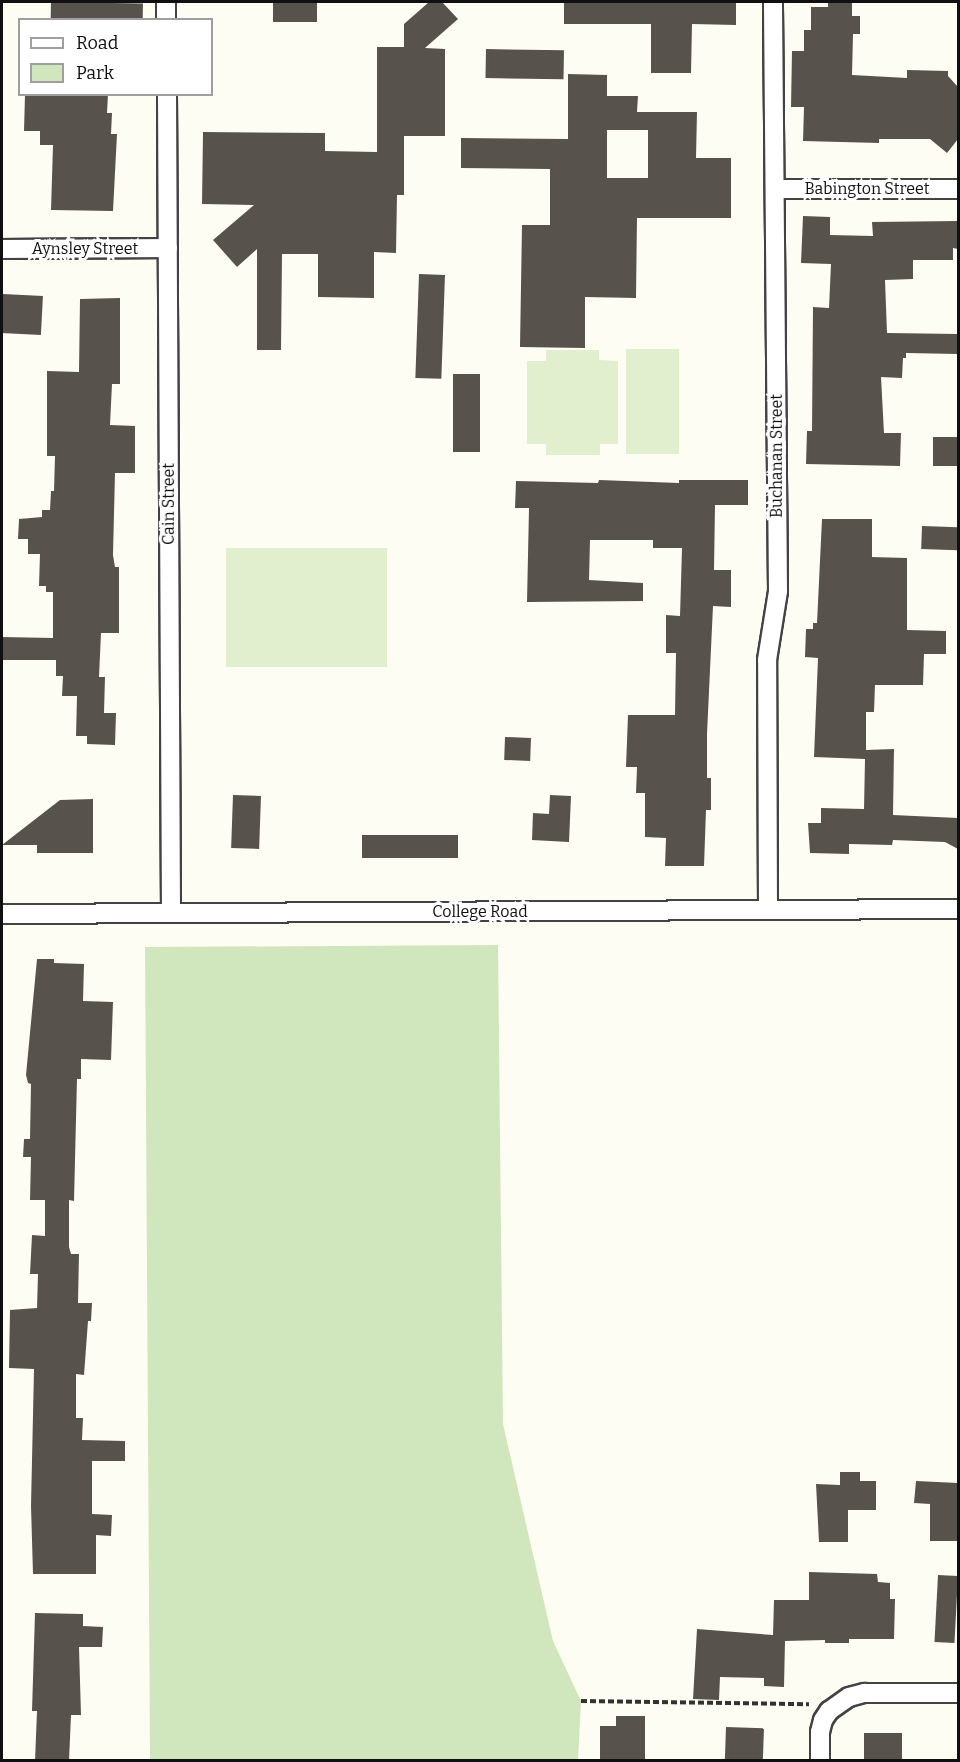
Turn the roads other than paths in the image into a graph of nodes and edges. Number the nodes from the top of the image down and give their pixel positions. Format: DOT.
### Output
graph roads {
  1 [pos="166,2"];
  2 [pos="773,2"];
  3 [pos="166,18"];
  4 [pos="167,96"];
  5 [pos="775,189"];
  6 [pos="958,189"];
  7 [pos="168,248"];
  8 [pos="2,249"];
  9 [pos="958,909"];
  10 [pos="768,910"];
  11 [pos="2,914"];
  12 [pos="171,914"];
  13 [pos="958,1693"];
  14 [pos="820,1761"];
  1 -- 3 [label="street"];
  2 -- 5 [label="street, Buchanan Street"];
  4 -- 7 [label="street, Cain Street"];
  5 -- 6 [label="street, Babington Street"];
  5 -- 10 [label="street, Buchanan Street"];
  7 -- 8 [label="street, Aynsley Street"];
  7 -- 12 [label="street, Cain Street"];
  9 -- 10 [label="street, College Road"];
  10 -- 12 [label="street, College Road"];
  11 -- 12 [label="street, College Road"];
  13 -- 14 [label="street"];
}
